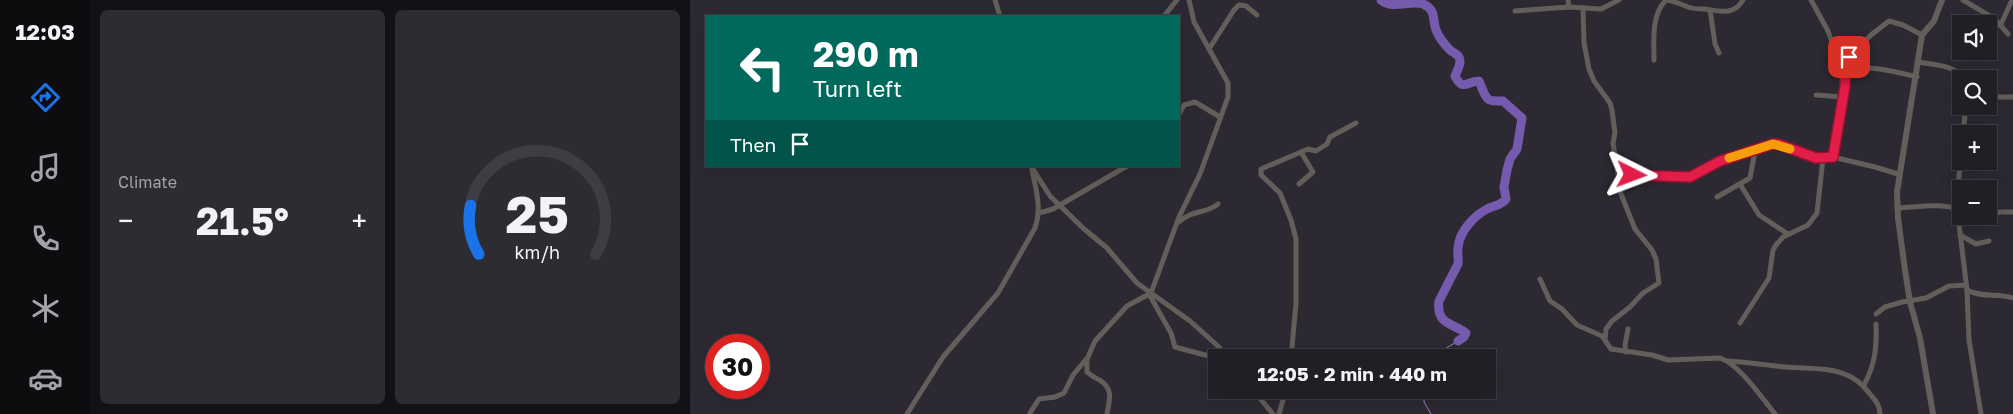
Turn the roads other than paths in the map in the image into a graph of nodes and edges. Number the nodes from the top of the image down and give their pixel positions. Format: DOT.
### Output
graph roads {
  1 [pos="995,0"];
  2 [pos="1177,0"];
  3 [pos="1188,0"];
  4 [pos="1568,0"];
  5 [pos="1619,0"];
  6 [pos="1666,0"];
  7 [pos="1743,0"];
  8 [pos="1811,0"];
  9 [pos="1942,0"];
  10 [pos="1963,0"];
  11 [pos="2012,0"];
  12 [pos="1682,2"];
  13 [pos="1569,7"];
  14 [pos="1584,8"];
  15 [pos="1710,10"];
  16 [pos="1515,11"];
  17 [pos="1000,15"];
  18 [pos="1165,15"];
  19 [pos="1257,15"];
  20 [pos="2001,24"];
  21 [pos="2008,34"];
  22 [pos="1922,35"];
  23 [pos="1209,49"];
  24 [pos="1719,53"];
  25 [pos="1654,60"];
  26 [pos="1918,62"];
  27 [pos="1841,65"];
  28 [pos="1953,70"];
  29 [pos="1844,73"];
  30 [pos="1917,77"];
  31 [pos="1816,95"];
  32 [pos="1843,97"];
  33 [pos="1997,97"];
  34 [pos="2013,97"];
  35 [pos="1180,112"];
  36 [pos="1220,117"];
  37 [pos="1356,123"];
  38 [pos="1755,151"];
  39 [pos="1301,152"];
  40 [pos="1833,157"];
  41 [pos="1823,158"];
  42 [pos="1125,167"];
  43 [pos="1032,168"];
  44 [pos="1898,174"];
  45 [pos="1632,175"];
  46 [pos="1299,184"];
  47 [pos="1740,184"];
  48 [pos="1717,196"];
  49 [pos="1218,204"];
  50 [pos="1059,205"];
  51 [pos="1952,207"];
  52 [pos="1897,208"];
  53 [pos="2013,212"];
  54 [pos="1039,213"];
  55 [pos="1997,213"];
  56 [pos="1177,224"];
  57 [pos="1960,225"];
  58 [pos="1788,234"];
  59 [pos="1960,235"];
  60 [pos="1989,241"];
  61 [pos="1540,279"];
  62 [pos="1967,288"];
  63 [pos="1150,294"];
  64 [pos="2013,298"];
  65 [pos="1910,302"];
  66 [pos="1876,314"];
  67 [pos="1740,324"];
  68 [pos="1876,324"];
  69 [pos="1628,329"];
  70 [pos="1605,339"];
  71 [pos="1220,349"];
  72 [pos="1292,349"];
  73 [pos="1626,352"];
  74 [pos="1208,355"];
  75 [pos="1088,357"];
  76 [pos="1727,361"];
  77 [pos="1864,385"];
  78 [pos="1260,399"];
  79 [pos="1284,399"];
  80 [pos="1030,413"];
  81 [pos="907,414"];
  82 [pos="1107,414"];
  83 [pos="1273,414"];
  84 [pos="1279,414"];
  85 [pos="1775,414"];
  86 [pos="1880,414"];
  87 [pos="1933,414"];
  88 [pos="1981,414"];
  1 -- 17 [label="street"];
  2 -- 18 [label="street"];
  3 -- 23 [label="street"];
  4 -- 13 [label="street"];
  5 -- 14 [label="street"];
  6 -- 12 [label="street"];
  6 -- 25 [label="street"];
  7 -- 15 [label="street"];
  8 -- 27 [label="street"];
  9 -- 22 [label="street"];
  10 -- 20 [label="street"];
  11 -- 20 [label="street"];
  12 -- 15 [label="street"];
  13 -- 14 [label="street"];
  13 -- 16 [label="street"];
  14 -- 70 [label="street"];
  15 -- 24 [label="street"];
  19 -- 23 [label="street"];
  20 -- 21 [label="street"];
  22 -- 26 [label="street"];
  22 -- 27 [label="street"];
  23 -- 36 [label="street"];
  26 -- 28 [label="street"];
  26 -- 30 [label="street"];
  27 -- 29 [label="street"];
  29 -- 30 [label="street"];
  29 -- 32 [label="street"];
  30 -- 44 [label="street"];
  31 -- 32 [label="street"];
  32 -- 40 [label="street"];
  33 -- 34 [label="street"];
  35 -- 36 [label="street"];
  36 -- 56 [label="street"];
  37 -- 39 [label="street"];
  38 -- 41 [label="street"];
  38 -- 45 [label="street"];
  38 -- 47 [label="street"];
  39 -- 46 [label="street"];
  39 -- 72 [label="street"];
  40 -- 41 [label="street"];
  40 -- 44 [label="street"];
  41 -- 58 [label="street"];
  42 -- 50 [label="street"];
  43 -- 50 [label="street"];
  43 -- 54 [label="street"];
  44 -- 52 [label="street"];
  47 -- 48 [label="street"];
  47 -- 58 [label="street"];
  49 -- 56 [label="street"];
  50 -- 54 [label="street"];
  50 -- 63 [label="street"];
  51 -- 52 [label="street"];
  52 -- 65 [label="street"];
  53 -- 55 [label="street"];
  54 -- 81 [label="street"];
  56 -- 63 [label="street"];
  57 -- 59 [label="street"];
  58 -- 67 [label="street"];
  59 -- 60 [label="street"];
  59 -- 62 [label="street"];
  61 -- 70 [label="street"];
  62 -- 64 [label="street"];
  62 -- 65 [label="street"];
  62 -- 88 [label="street"];
  63 -- 71 [label="street"];
  63 -- 74 [label="street"];
  63 -- 75 [label="street"];
  65 -- 66 [label="street"];
  65 -- 87 [label="street"];
  68 -- 77 [label="street"];
  69 -- 73 [label="street"];
  70 -- 73 [label="street"];
  73 -- 76 [label="street"];
  75 -- 80 [label="street"];
  75 -- 82 [label="street"];
  76 -- 77 [label="street"];
  76 -- 85 [label="street"];
  77 -- 86 [label="street"];
  78 -- 83 [label="street"];
  79 -- 84 [label="street"];
}
